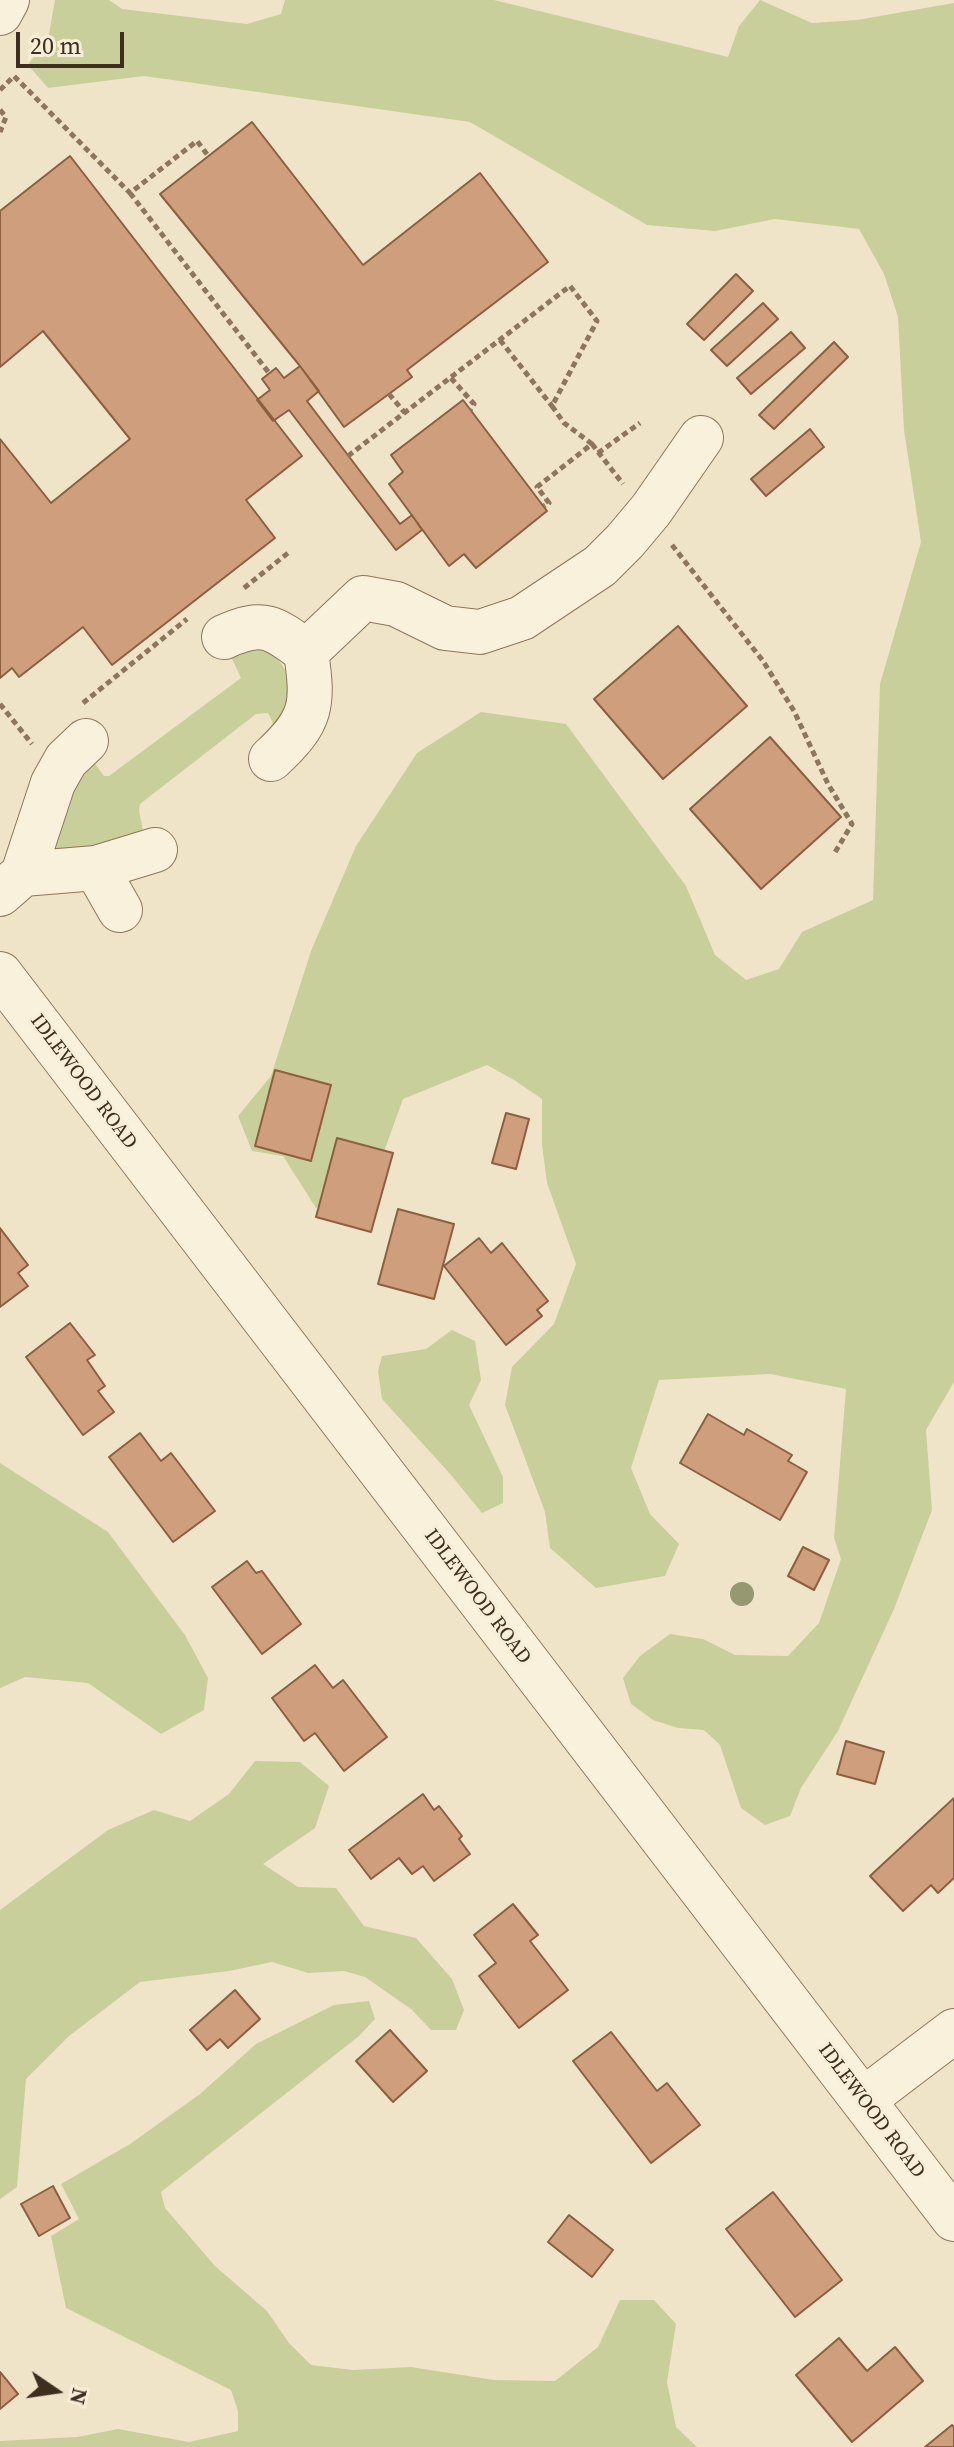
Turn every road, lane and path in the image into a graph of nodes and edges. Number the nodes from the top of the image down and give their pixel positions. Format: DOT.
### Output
graph roads {
  1 [pos="7,0"];
  2 [pos="0,13"];
  3 [pos="0,90"];
  4 [pos="0,110"];
  5 [pos="0,132"];
  6 [pos="209,157"];
  7 [pos="130,193"];
  8 [pos="500,340"];
  9 [pos="269,373"];
  10 [pos="451,378"];
  11 [pos="389,394"];
  12 [pos="552,406"];
  13 [pos="470,410"];
  14 [pos="405,413"];
  15 [pos="640,423"];
  16 [pos="701,438"];
  17 [pos="592,444"];
  18 [pos="598,453"];
  19 [pos="348,456"];
  20 [pos="544,506"];
  21 [pos="648,514"];
  22 [pos="288,553"];
  23 [pos="228,617"];
  24 [pos="150,648"];
  25 [pos="306,652"];
  26 [pos="0,704"];
  27 [pos="83,723"];
  28 [pos="38,750"];
  29 [pos="271,759"];
  30 [pos="155,850"];
  31 [pos="834,854"];
  32 [pos="96,868"];
  33 [pos="11,884"];
  34 [pos="120,910"];
  35 [pos="0,974"];
  36 [pos="954,2031"];
  37 [pos="863,2100"];
  38 [pos="954,2219"];
  1 -- 2 [label="street"];
  3 -- 7 [label="path"];
  4 -- 5 [label="path"];
  6 -- 7 [label="path"];
  7 -- 9 [label="path"];
  8 -- 10 [label="path"];
  8 -- 12 [label="path"];
  8 -- 12 [label="path"];
  10 -- 13 [label="path"];
  10 -- 14 [label="path"];
  11 -- 14 [label="path"];
  12 -- 17 [label="path"];
  14 -- 19 [label="path"];
  15 -- 18 [label="path"];
  16 -- 21 [label="street"];
  17 -- 18 [label="path"];
  17 -- 20 [label="path"];
  18 -- 21 [label="path"];
  21 -- 25 [label="street"];
  21 -- 31 [label="path"];
  22 -- 23 [label="path"];
  23 -- 25 [label="street"];
  24 -- 27 [label="path"];
  25 -- 29 [label="street"];
  26 -- 28 [label="path"];
  27 -- 33 [label="street"];
  30 -- 32 [label="street"];
  32 -- 33 [label="street"];
  32 -- 34 [label="street"];
  35 -- 37 [label="street, IDLEWOOD ROAD"];
  36 -- 37 [label="street"];
  37 -- 38 [label="street, IDLEWOOD ROAD"];
}
